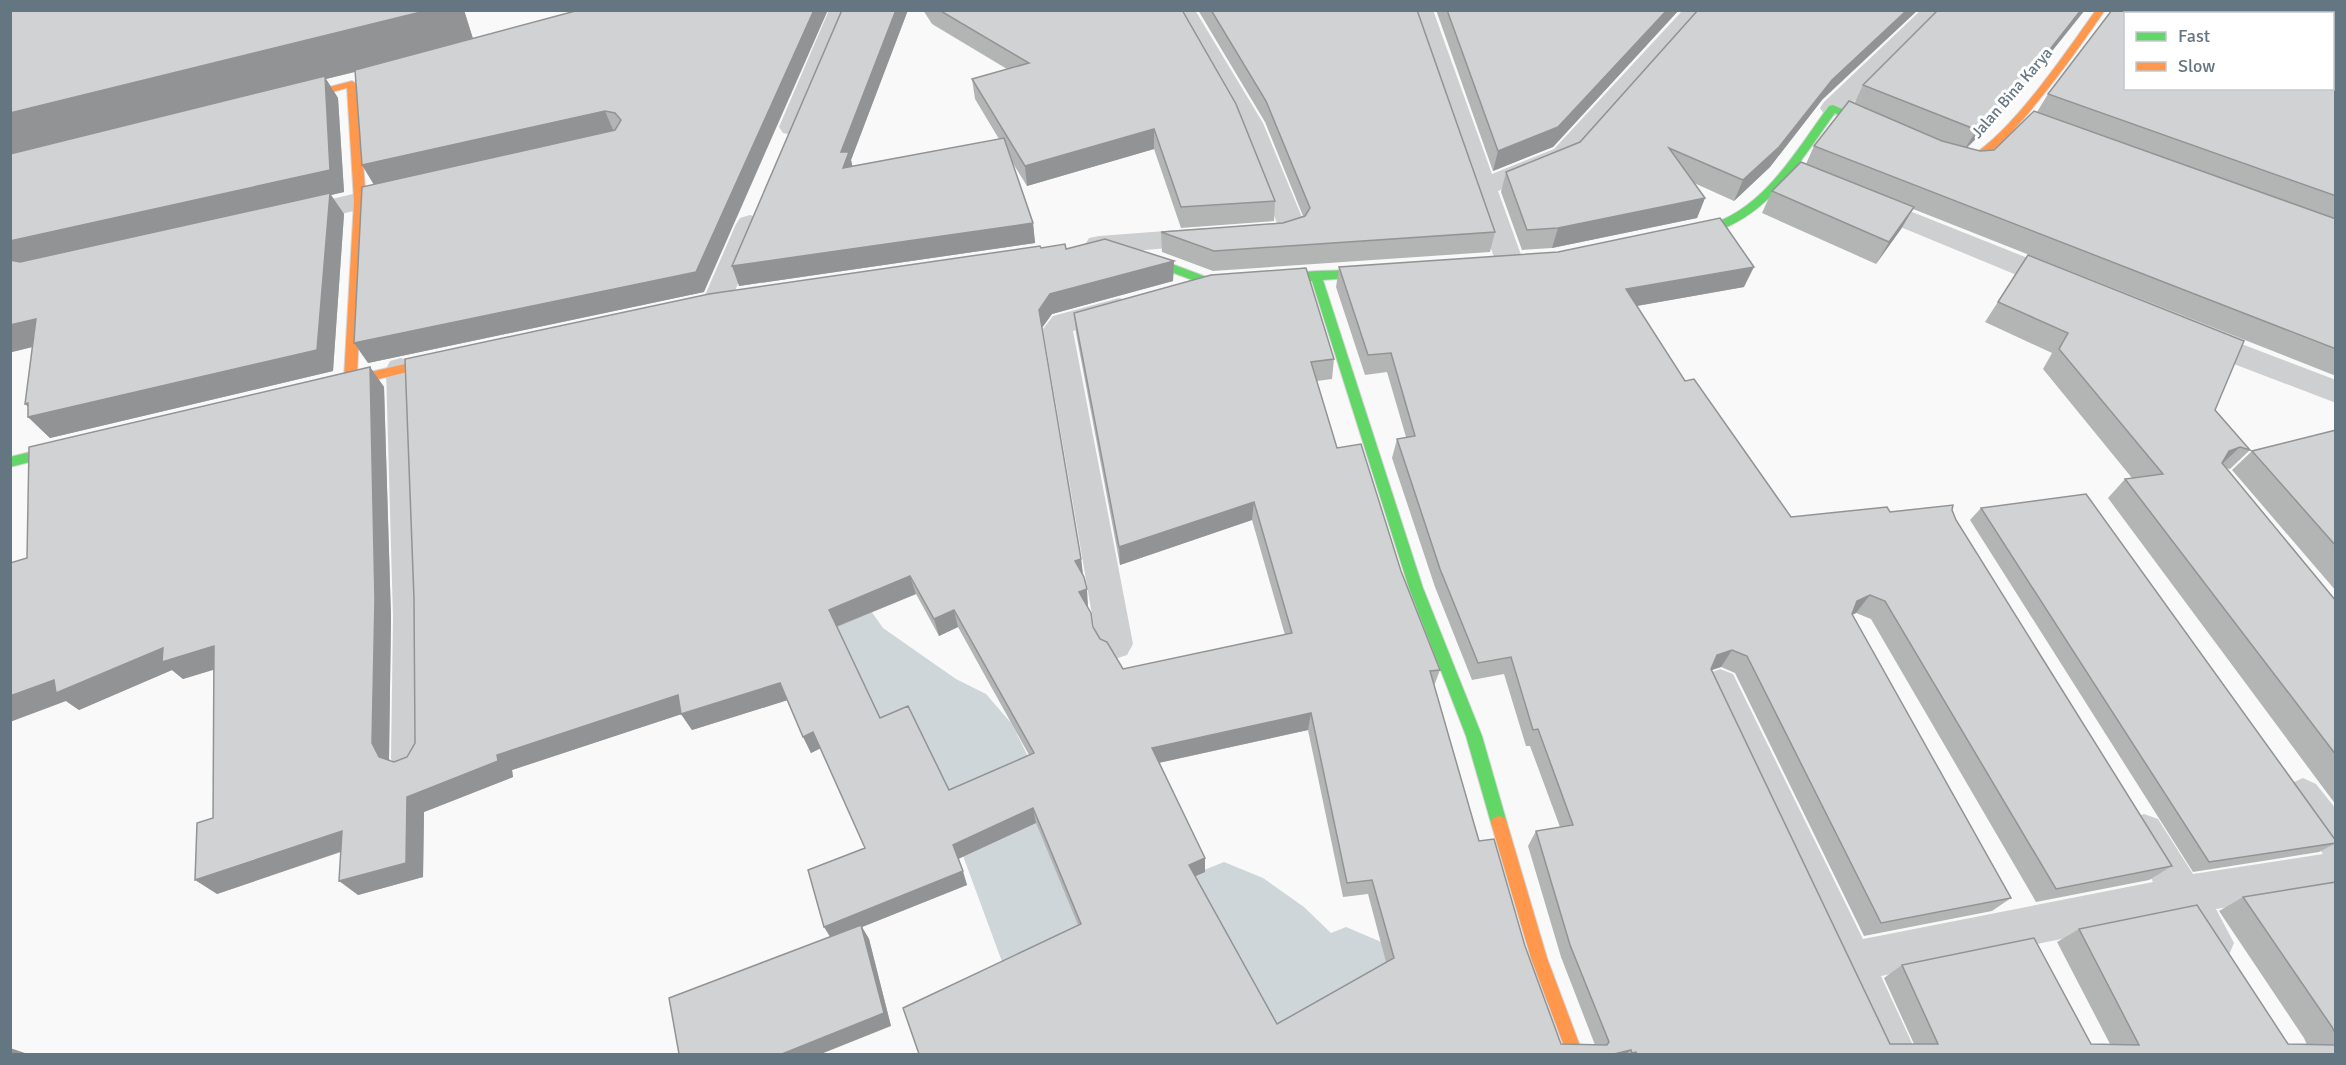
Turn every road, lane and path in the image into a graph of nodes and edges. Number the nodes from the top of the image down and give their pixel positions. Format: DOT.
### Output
graph roads {
  1 [pos="841,10"];
  2 [pos="1183,10"];
  3 [pos="1421,10"];
  4 [pos="1696,10"];
  5 [pos="1935,10"];
  6 [pos="2102,10"];
  7 [pos="272,104"];
  8 [pos="1833,108"];
  9 [pos="1896,134"];
  10 [pos="784,145"];
  11 [pos="1928,147"];
  12 [pos="417,188"];
  13 [pos="1482,188"];
  14 [pos="1840,192"];
  15 [pos="762,198"];
  16 [pos="360,201"];
  17 [pos="268,221"];
  18 [pos="1666,238"];
  19 [pos="1094,246"];
  20 [pos="1509,263"];
  21 [pos="1397,271"];
  22 [pos="1316,275"];
  23 [pos="1211,283"];
  24 [pos="2082,291"];
  25 [pos="716,303"];
  26 [pos="2171,327"];
  27 [pos="468,354"];
  28 [pos="401,369"];
  29 [pos="350,382"];
  30 [pos="317,389"];
  31 [pos="2336,392"];
  32 [pos="83,444"];
  33 [pos="10,462"];
  34 [pos="1115,644"];
  35 [pos="1720,686"];
  36 [pos="410,759"];
  37 [pos="2287,774"];
  38 [pos="2126,803"];
  39 [pos="2336,841"];
  40 [pos="2336,871"];
  41 [pos="2183,895"];
  42 [pos="1853,961"];
  43 [pos="2235,975"];
  44 [pos="1575,1054"];
  45 [pos="1896,1054"];
  1 -- 10 [label="street"];
  2 -- 19 [label="street"];
  3 -- 13 [label="street"];
  4 -- 13 [label="street"];
  5 -- 8 [label="street"];
  6 -- 11 [label="street, Jalan Bina Karya"];
  7 -- 16 [label="street"];
  8 -- 9 [label="street"];
  8 -- 18 [label="street"];
  12 -- 16 [label="street"];
  13 -- 20 [label="street"];
  14 -- 24 [label="street"];
  15 -- 25 [label="street"];
  16 -- 17 [label="street"];
  16 -- 29 [label="street"];
  19 -- 23 [label="street"];
  21 -- 22 [label="street"];
  22 -- 23 [label="street"];
  22 -- 44 [label="street"];
  23 -- 34 [label="street"];
  26 -- 31 [label="street"];
  27 -- 28 [label="street"];
  28 -- 29 [label="street"];
  28 -- 36 [label="street"];
  29 -- 30 [label="street"];
  32 -- 33 [label="street"];
  35 -- 42 [label="street"];
  37 -- 39 [label="street"];
  38 -- 41 [label="street"];
  40 -- 41 [label="street"];
  41 -- 42 [label="street"];
  41 -- 43 [label="street"];
  42 -- 45 [label="street"];
}
